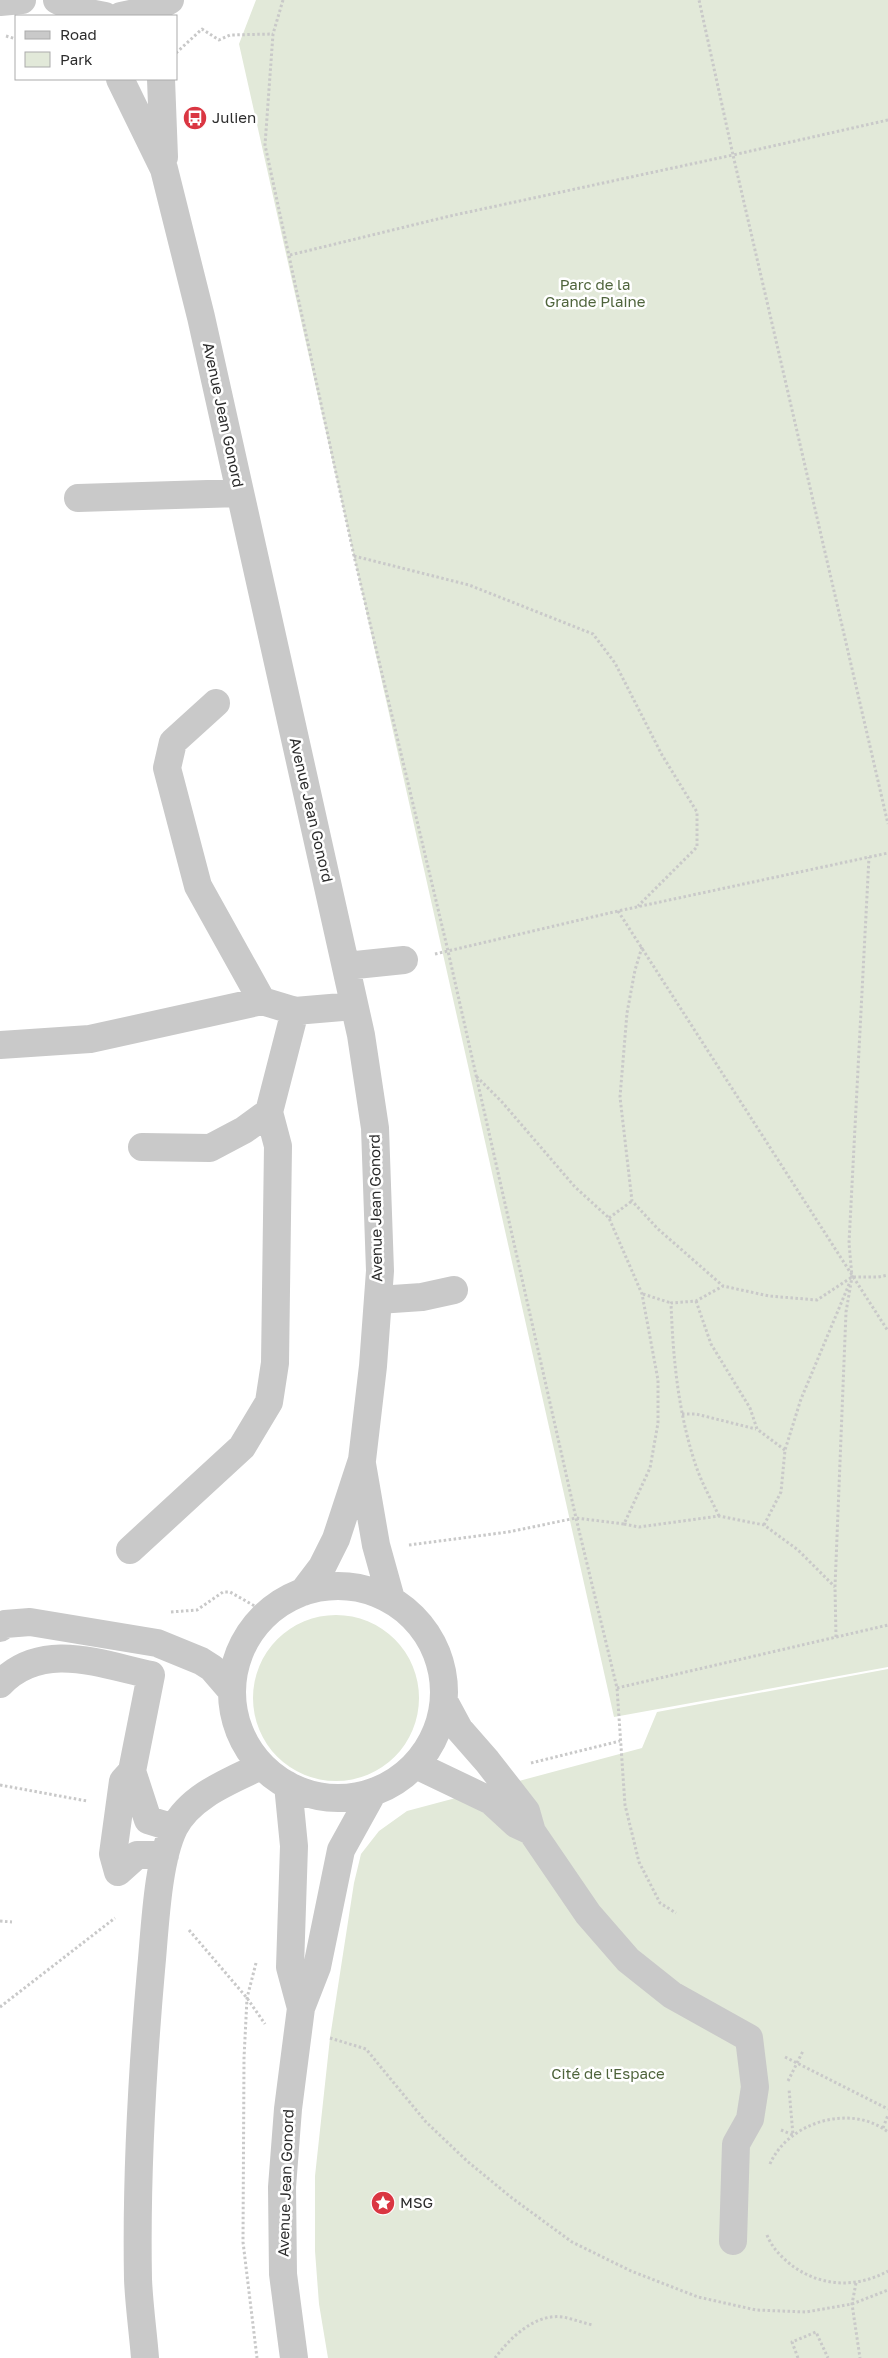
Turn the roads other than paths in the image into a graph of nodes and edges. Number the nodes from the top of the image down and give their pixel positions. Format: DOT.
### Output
graph roads {
  1 [pos="22,0"];
  2 [pos="170,0"];
  3 [pos="0,2"];
  4 [pos="72,9"];
  5 [pos="100,15"];
  6 [pos="126,15"];
  7 [pos="168,15"];
  8 [pos="120,80"];
  9 [pos="161,80"];
  10 [pos="164,169"];
  11 [pos="240,493"];
  12 [pos="78,498"];
  13 [pos="216,703"];
  14 [pos="404,960"];
  15 [pos="346,966"];
  16 [pos="262,1001"];
  17 [pos="354,1006"];
  18 [pos="295,1011"];
  19 [pos="0,1044"];
  20 [pos="269,1112"];
  21 [pos="142,1147"];
  22 [pos="454,1290"];
  23 [pos="378,1300"];
  24 [pos="362,1460"];
  25 [pos="130,1550"];
  26 [pos="303,1592"];
  27 [pos="391,1599"];
  28 [pos="2,1625"];
  29 [pos="0,1684"];
  30 [pos="232,1690"];
  31 [pos="444,1703"];
  32 [pos="416,1765"];
  33 [pos="261,1766"];
  34 [pos="132,1771"];
  35 [pos="288,1785"];
  36 [pos="372,1794"];
  37 [pos="174,1828"];
  38 [pos="532,1832"];
  39 [pos="166,1855"];
  40 [pos="301,2008"];
  41 [pos="734,2241"];
  42 [pos="145,2358"];
  43 [pos="294,2358"];
  1 -- 3 [label="street"];
  2 -- 6 [label="street"];
  2 -- 7 [label="street"];
  4 -- 5 [label="street"];
  8 -- 10 [label="street, Avenue Jean Gonord"];
  9 -- 10 [label="street, Avenue Jean Gonord"];
  10 -- 11 [label="street, Avenue Jean Gonord"];
  11 -- 12 [label="street"];
  11 -- 15 [label="street, Avenue Jean Gonord"];
  13 -- 16 [label="street"];
  14 -- 15 [label="street"];
  15 -- 17 [label="street, Avenue Jean Gonord"];
  16 -- 18 [label="street"];
  16 -- 19 [label="street"];
  17 -- 18 [label="street"];
  17 -- 23 [label="street, Avenue Jean Gonord"];
  18 -- 20 [label="street"];
  20 -- 21 [label="street"];
  20 -- 25 [label="street"];
  22 -- 23 [label="street"];
  23 -- 24 [label="street, Avenue Jean Gonord"];
  24 -- 26 [label="street, Avenue Jean Gonord"];
  24 -- 27 [label="street, Avenue Jean Gonord"];
  26 -- 27 [label="street"];
  26 -- 30 [label="street"];
  27 -- 31 [label="street"];
  28 -- 30 [label="street"];
  29 -- 34 [label="street"];
  30 -- 33 [label="street"];
  31 -- 32 [label="street"];
  31 -- 38 [label="street"];
  32 -- 36 [label="street"];
  32 -- 38 [label="street"];
  33 -- 35 [label="street"];
  33 -- 37 [label="street"];
  34 -- 37 [label="street"];
  34 -- 39 [label="street"];
  35 -- 36 [label="street"];
  35 -- 40 [label="street, Avenue Jean Gonord"];
  36 -- 40 [label="street, Avenue Jean Gonord"];
  37 -- 39 [label="street"];
  38 -- 41 [label="street"];
  39 -- 42 [label="street"];
  40 -- 43 [label="street, Avenue Jean Gonord"];
}
